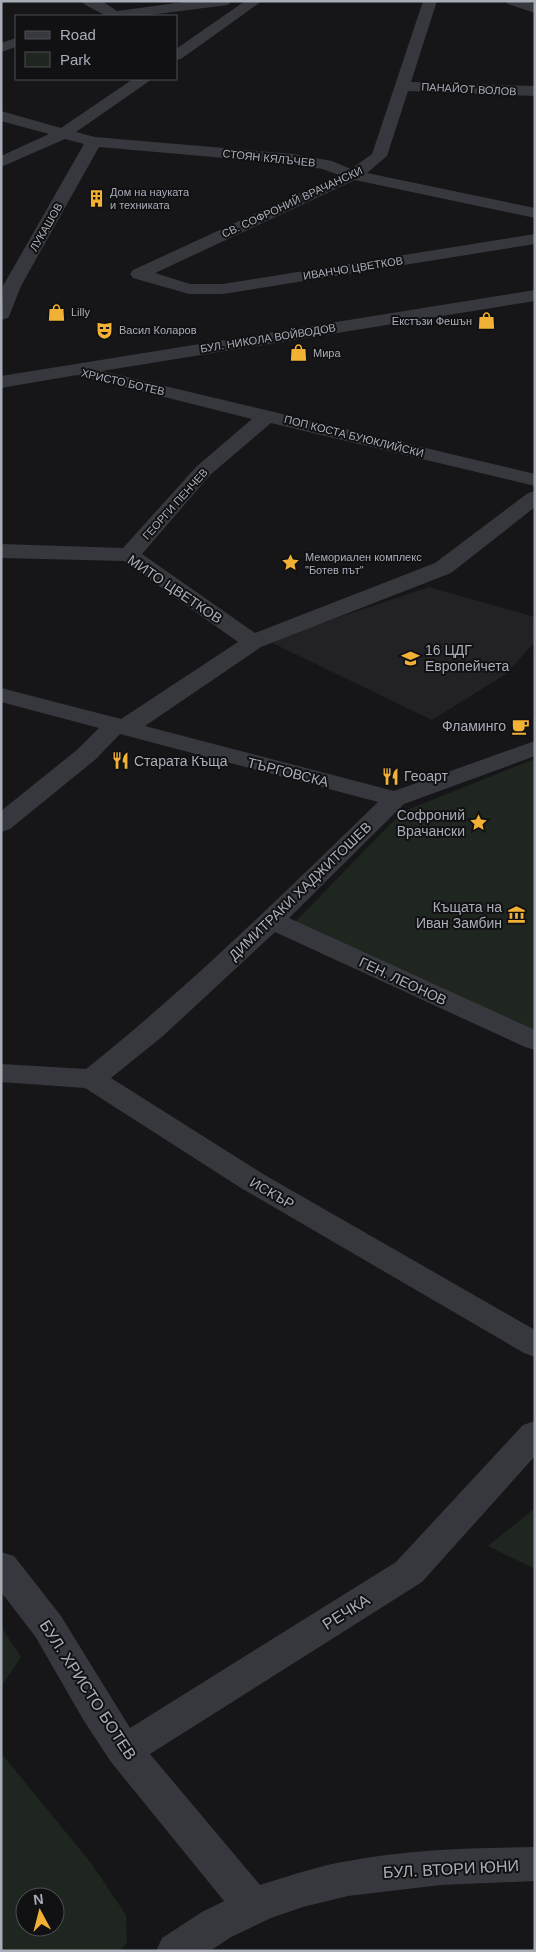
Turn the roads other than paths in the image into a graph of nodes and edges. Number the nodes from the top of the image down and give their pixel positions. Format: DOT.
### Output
graph roads {
  1 [pos="88,1"];
  2 [pos="227,1"];
  3 [pos="255,1"];
  4 [pos="430,1"];
  5 [pos="513,1"];
  6 [pos="535,9"];
  7 [pos="112,15"];
  8 [pos="121,15"];
  9 [pos="15,42"];
  10 [pos="1,48"];
  11 [pos="178,55"];
  12 [pos="142,80"];
  13 [pos="404,86"];
  14 [pos="535,92"];
  15 [pos="1,116"];
  16 [pos="63,134"];
  17 [pos="94,142"];
  18 [pos="1,162"];
  19 [pos="353,175"];
  20 [pos="535,212"];
  21 [pos="535,239"];
  22 [pos="171,284"];
  23 [pos="535,295"];
  24 [pos="1,314"];
  25 [pos="74,370"];
  26 [pos="1,382"];
  27 [pos="172,393"];
  28 [pos="268,415"];
  29 [pos="535,480"];
  30 [pos="535,498"];
  31 [pos="1,551"];
  32 [pos="129,555"];
  33 [pos="253,642"];
  34 [pos="1,695"];
  35 [pos="120,727"];
  36 [pos="535,748"];
  37 [pos="395,799"];
  38 [pos="1,824"];
  39 [pos="272,920"];
  40 [pos="535,1041"];
  41 [pos="1,1073"];
  42 [pos="92,1079"];
  43 [pos="535,1345"];
  44 [pos="535,1434"];
  45 [pos="1,1566"];
  46 [pos="124,1751"];
  47 [pos="535,1864"];
  48 [pos="252,1906"];
  49 [pos="176,1951"];
  1 -- 7 [label="street"];
  2 -- 8 [label="street"];
  3 -- 11 [label="street"];
  4 -- 13 [label="street, СВ. СОФРОНИЙ ВРАЧАНСКИ"];
  5 -- 6 [label="street"];
  9 -- 10 [label="street"];
  12 -- 16 [label="street"];
  13 -- 14 [label="street, ПАНАЙОТ ВОЛОВ"];
  13 -- 19 [label="street, СВ. СОФРОНИЙ ВРАЧАНСКИ"];
  15 -- 16 [label="street, СТОЯН КЯЛЪЧЕВ"];
  16 -- 17 [label="street, СТОЯН КЯЛЪЧЕВ"];
  16 -- 18 [label="street"];
  17 -- 19 [label="street, СТОЯН КЯЛЪЧЕВ"];
  17 -- 24 [label="street, ЛУКАШОВ"];
  19 -- 20 [label="street, СТОЯН КЯЛЪЧЕВ"];
  19 -- 22 [label="street, СВ. СОФРОНИЙ ВРАЧАНСКИ"];
  21 -- 22 [label="street, ИВАНЧО ЦВЕТКОВ"];
  23 -- 25 [label="street, БУЛ. НИКОЛА ВОЙВОДОВ"];
  25 -- 26 [label="street, БУЛ. НИКОЛА ВОЙВОДОВ"];
  25 -- 27 [label="street, ХРИСТО БОТЕВ"];
  27 -- 28 [label="street, ПОП КОСТА БУЮКЛИЙСКИ"];
  28 -- 29 [label="street, ПОП КОСТА БУЮКЛИЙСКИ"];
  28 -- 32 [label="street, ГЕОРГИ ПЕНЧЕВ"];
  30 -- 33 [label="street"];
  31 -- 32 [label="street, МИТО ЦВЕТКОВ"];
  32 -- 33 [label="street, МИТО ЦВЕТКОВ"];
  33 -- 35 [label="street"];
  34 -- 35 [label="street, ТЪРГОВСКА"];
  35 -- 37 [label="street, ТЪРГОВСКА"];
  35 -- 38 [label="street"];
  36 -- 37 [label="street, ДИМИТРАКИ ХАДЖИТОШЕВ"];
  37 -- 39 [label="street, ДИМИТРАКИ ХАДЖИТОШЕВ"];
  39 -- 40 [label="street, ГЕН. ЛЕОНОВ"];
  39 -- 42 [label="street, ДИМИТРАКИ ХАДЖИТОШЕВ"];
  41 -- 42 [label="street, ИСКЪР"];
  42 -- 43 [label="street, ИСКЪР"];
  44 -- 46 [label="street, РЕЧКА"];
  45 -- 46 [label="street, БУЛ. ХРИСТО БОТЕВ"];
  46 -- 48 [label="street, БУЛ. ХРИСТО БОТЕВ"];
  47 -- 48 [label="street, БУЛ. ВТОРИ ЮНИ"];
  48 -- 49 [label="street, БУЛ. ВТОРИ ЮНИ"];
}
